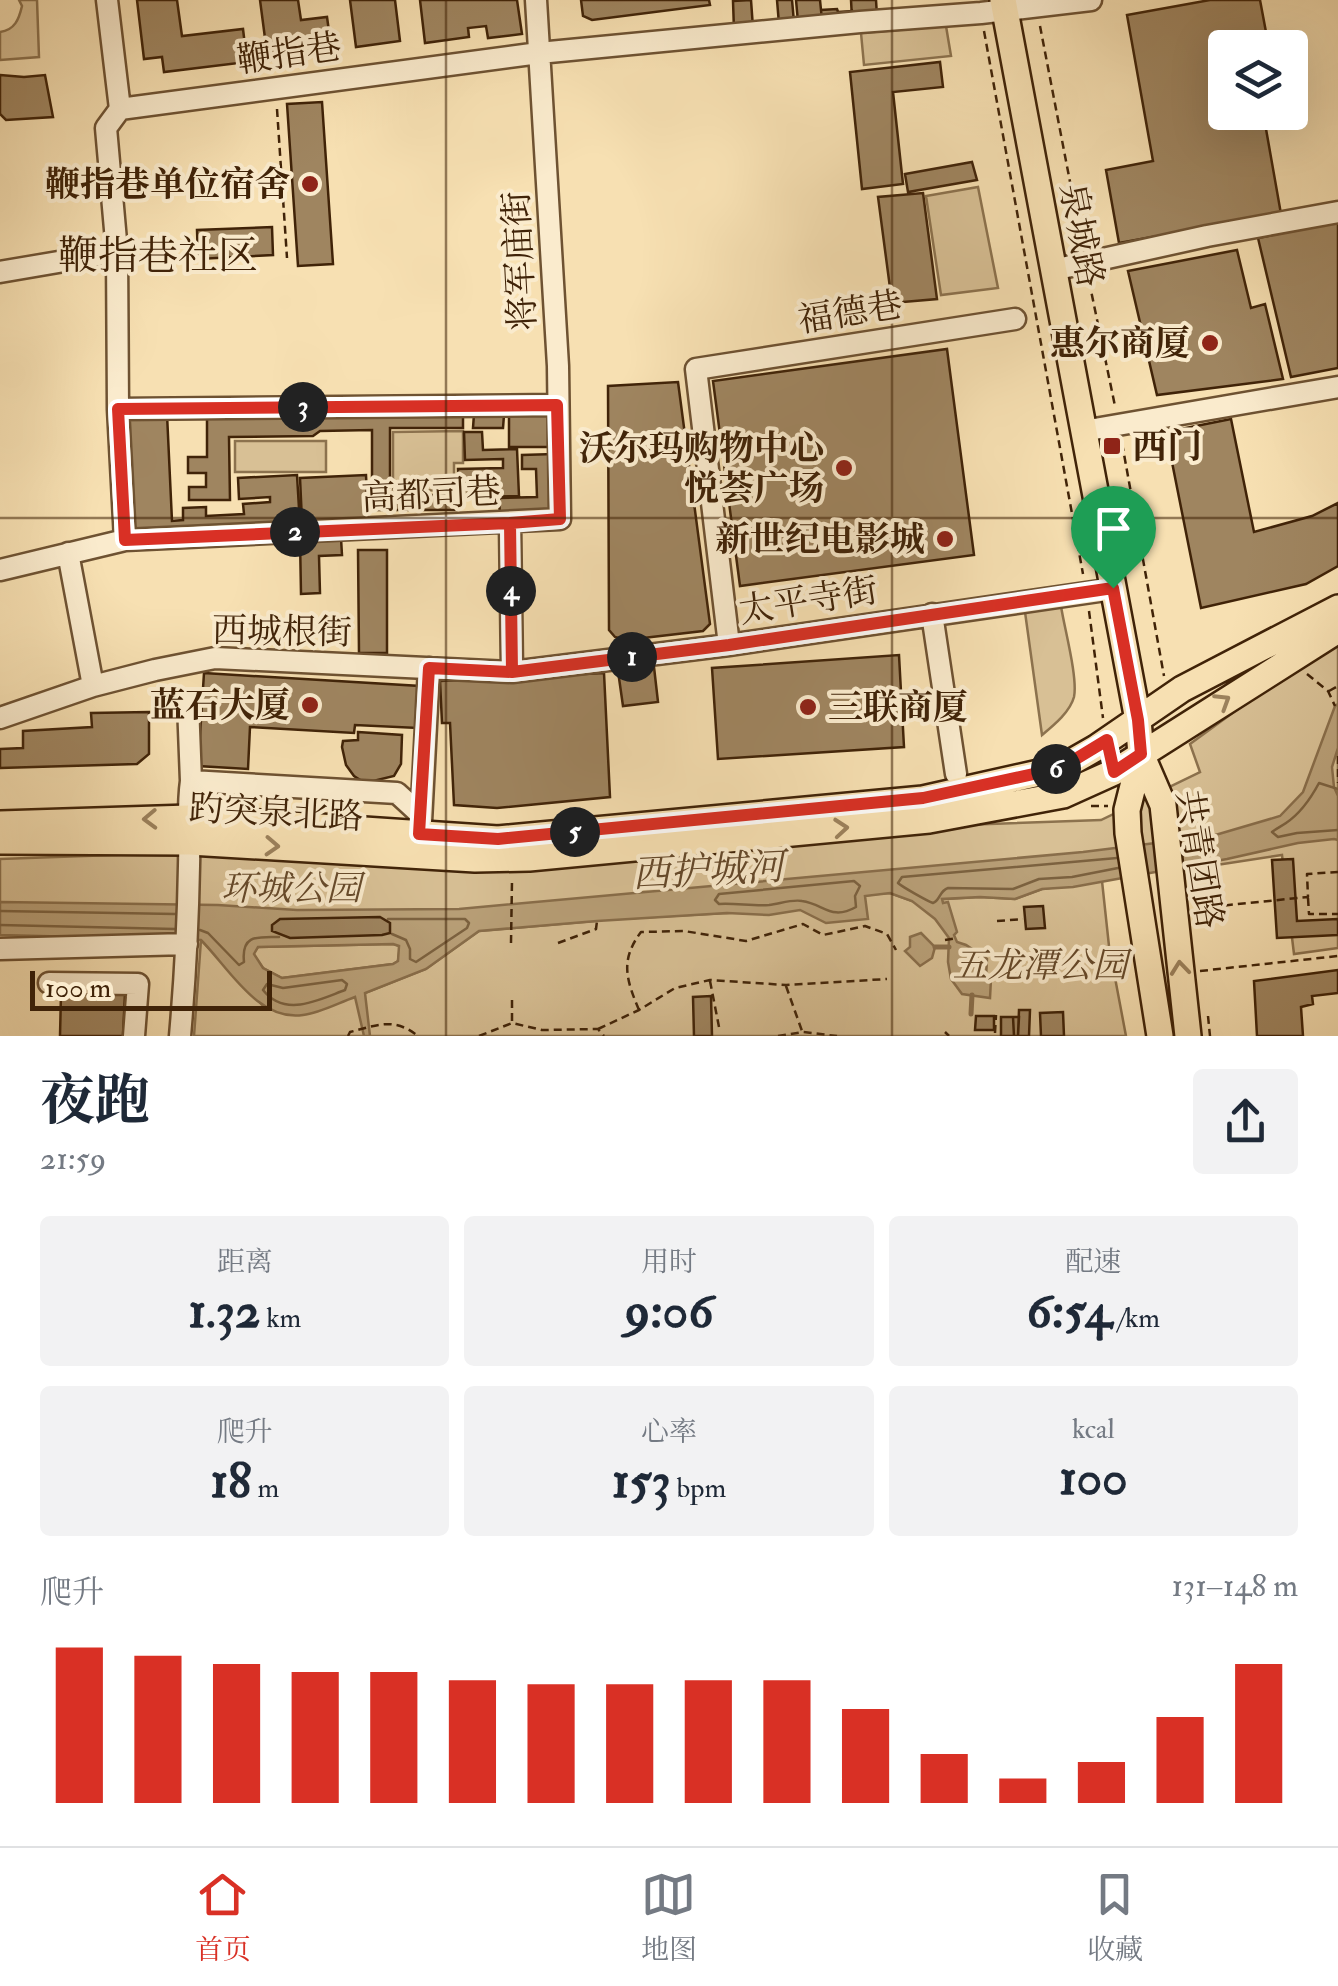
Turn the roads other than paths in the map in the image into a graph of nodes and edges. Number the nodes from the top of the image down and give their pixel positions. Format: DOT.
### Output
graph roads {
  1 [pos="107,0"];
  2 [pos="536,0"];
  3 [pos="1091,0"];
  4 [pos="996,8"];
  5 [pos="539,54"];
  6 [pos="120,109"];
  7 [pos="1338,212"];
  8 [pos="117,252"];
  9 [pos="1053,270"];
  10 [pos="0,272"];
  11 [pos="1015,319"];
  12 [pos="1338,387"];
  13 [pos="557,405"];
  14 [pos="118,409"];
  15 [pos="1083,431"];
  16 [pos="560,519"];
  17 [pos="510,523"];
  18 [pos="125,540"];
  19 [pos="68,553"];
  20 [pos="0,570"];
  21 [pos="1113,588"];
  22 [pos="1338,608"];
  23 [pos="932,614"];
  24 [pos="1338,630"];
  25 [pos="729,645"];
  26 [pos="429,668"];
  27 [pos="512,672"];
  28 [pos="93,686"];
  29 [pos="188,704"];
  30 [pos="0,718"];
  31 [pos="1138,720"];
  32 [pos="1141,754"];
  33 [pos="956,774"];
  34 [pos="191,780"];
  35 [pos="0,824"];
  36 [pos="420,824"];
  37 [pos="190,838"];
  38 [pos="0,841"];
  39 [pos="187,944"];
  40 [pos="0,949"];
  41 [pos="49,983"];
  42 [pos="134,1036"];
  43 [pos="180,1036"];
  44 [pos="1160,1036"];
  45 [pos="1188,1036"];
  1 -- 6 [label="street"];
  2 -- 5 [label="street, 将军庙街"];
  3 -- 4 [label="street, 鞭指巷"];
  4 -- 5 [label="street, 鞭指巷"];
  4 -- 9 [label="main road, 泉城路"];
  5 -- 6 [label="street, 鞭指巷"];
  5 -- 13 [label="street, 将军庙街"];
  6 -- 8 [label="street"];
  7 -- 9 [label="street"];
  8 -- 10 [label="street"];
  8 -- 14 [label="street"];
  9 -- 15 [label="main road, 泉城路"];
  11 -- 25 [label="street, 福德巷"];
  12 -- 15 [label="street"];
  13 -- 14 [label="street"];
  13 -- 16 [label="street, 将军庙街"];
  14 -- 18 [label="street"];
  15 -- 21 [label="main road, 泉城路"];
  16 -- 17 [label="street, 高都司巷"];
  17 -- 18 [label="street, 高都司巷"];
  17 -- 27 [label="street"];
  18 -- 19 [label="street, 高都司巷"];
  19 -- 20 [label="street, 高都司巷"];
  19 -- 28 [label="street"];
  21 -- 23 [label="street, 太平寺街"];
  21 -- 31 [label="main road, 泉城路"];
  22 -- 31 [label="main road, 趵突泉北路"];
  23 -- 25 [label="street, 太平寺街"];
  23 -- 33 [label="street"];
  32 -- 24 [label="main road, 趵突泉北路, one-way"];
  25 -- 27 [label="street, 太平寺街"];
  26 -- 27 [label="street, 西城根街"];
  26 -- 28 [label="street, 西城根街"];
  26 -- 36 [label="street"];
  28 -- 30 [label="street, 西城根街"];
  29 -- 34 [label="street"];
  31 -- 32 [label="main road, 共青团路"];
  31 -- 36 [label="main road, 趵突泉北路"];
  37 -- 32 [label="main road, 趵突泉北路, one-way"];
  32 -- 44 [label="main road, 共青团路"];
  45 -- 32 [label="main road, 共青团路, one-way"];
  34 -- 36 [label="street"];
  34 -- 37 [label="street"];
  37 -- 35 [label="main road, 趵突泉北路, one-way"];
  36 -- 37 [label="main road, 趵突泉北路"];
  37 -- 38 [label="main road, 趵突泉北路"];
  37 -- 39 [label="street"];
  39 -- 40 [label="street"];
  39 -- 43 [label="street"];
  41 -- 42 [label="street"];
}
